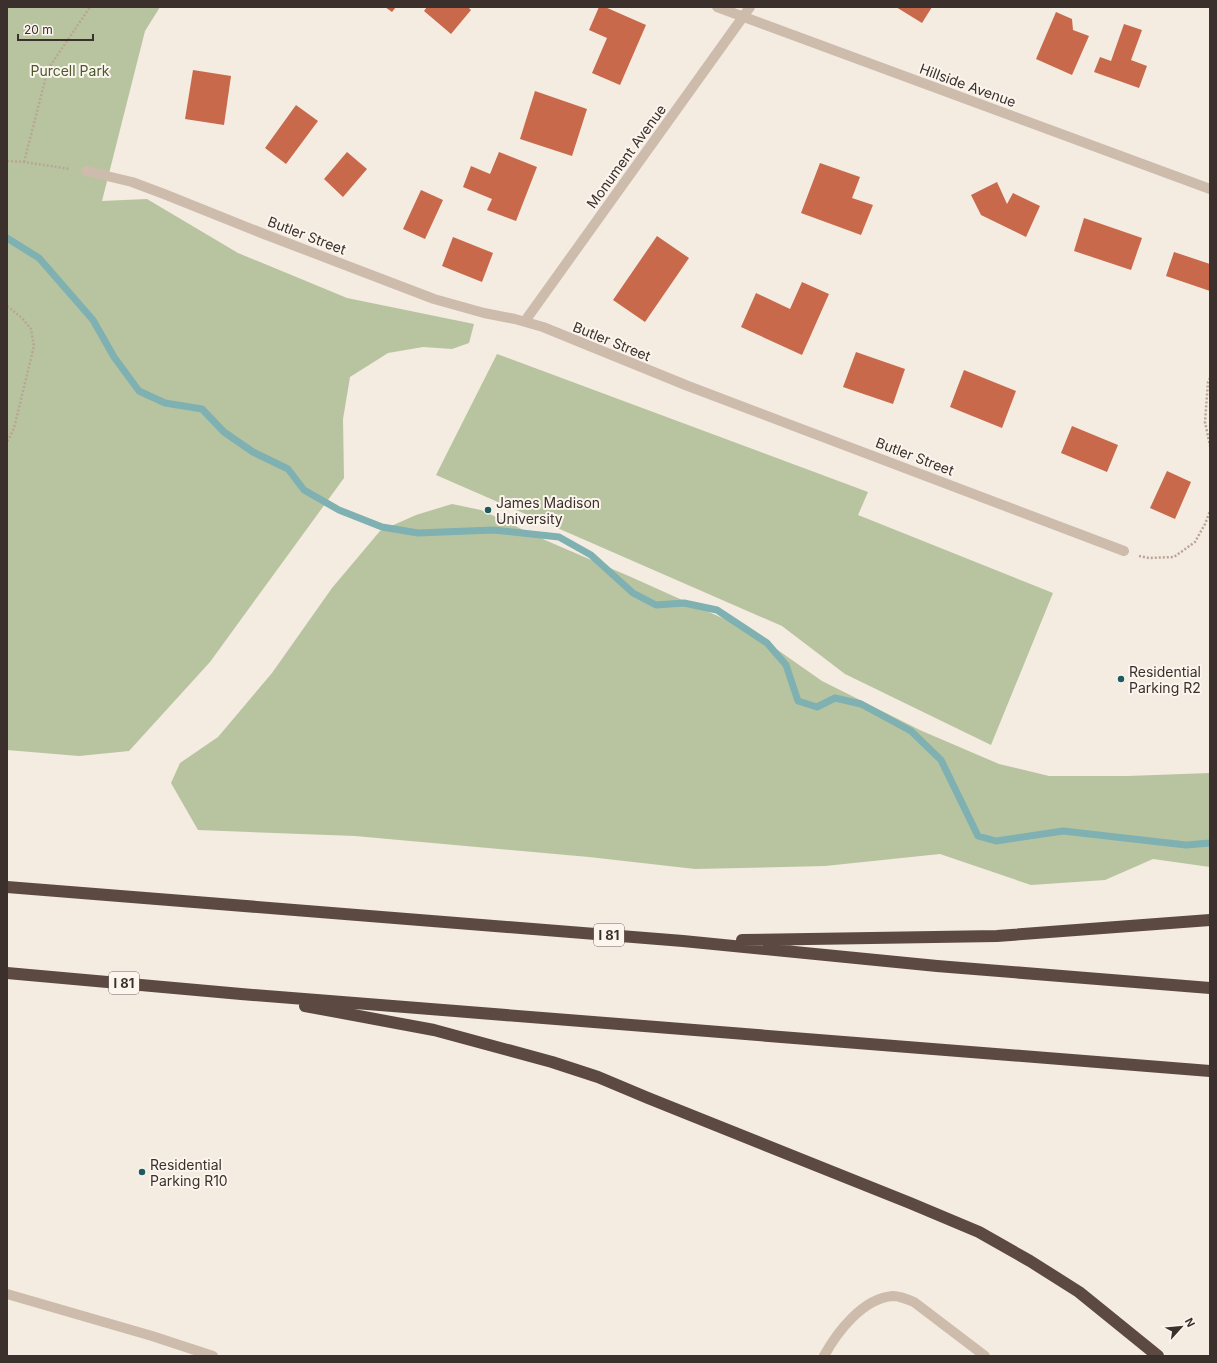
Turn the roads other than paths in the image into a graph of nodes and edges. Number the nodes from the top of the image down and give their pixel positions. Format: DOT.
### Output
graph roads {
  1 [pos="716,7"];
  2 [pos="750,7"];
  3 [pos="743,17"];
  4 [pos="86,171"];
  5 [pos="1210,189"];
  6 [pos="525,322"];
  7 [pos="1124,551"];
  8 [pos="7,887"];
  9 [pos="1210,920"];
  10 [pos="683,941"];
  11 [pos="7,973"];
  12 [pos="1210,988"];
  13 [pos="241,994"];
  14 [pos="1210,1071"];
  15 [pos="7,1294"];
  16 [pos="213,1356"];
  17 [pos="824,1356"];
  18 [pos="985,1356"];
  19 [pos="1158,1356"];
  1 -- 3 [label="street, Hillside Avenue"];
  2 -- 3 [label="street, Monument Avenue"];
  3 -- 5 [label="street, Hillside Avenue"];
  3 -- 6 [label="street, Monument Avenue"];
  4 -- 6 [label="street, Butler Street"];
  6 -- 7 [label="street, Butler Street"];
  8 -- 10 [label="highway, I 81"];
  9 -- 10 [label="highway"];
  10 -- 12 [label="highway, I 81"];
  11 -- 13 [label="highway, I 81"];
  13 -- 14 [label="highway, I 81"];
  13 -- 19 [label="highway"];
  15 -- 16 [label="street"];
  17 -- 18 [label="street"];
}
